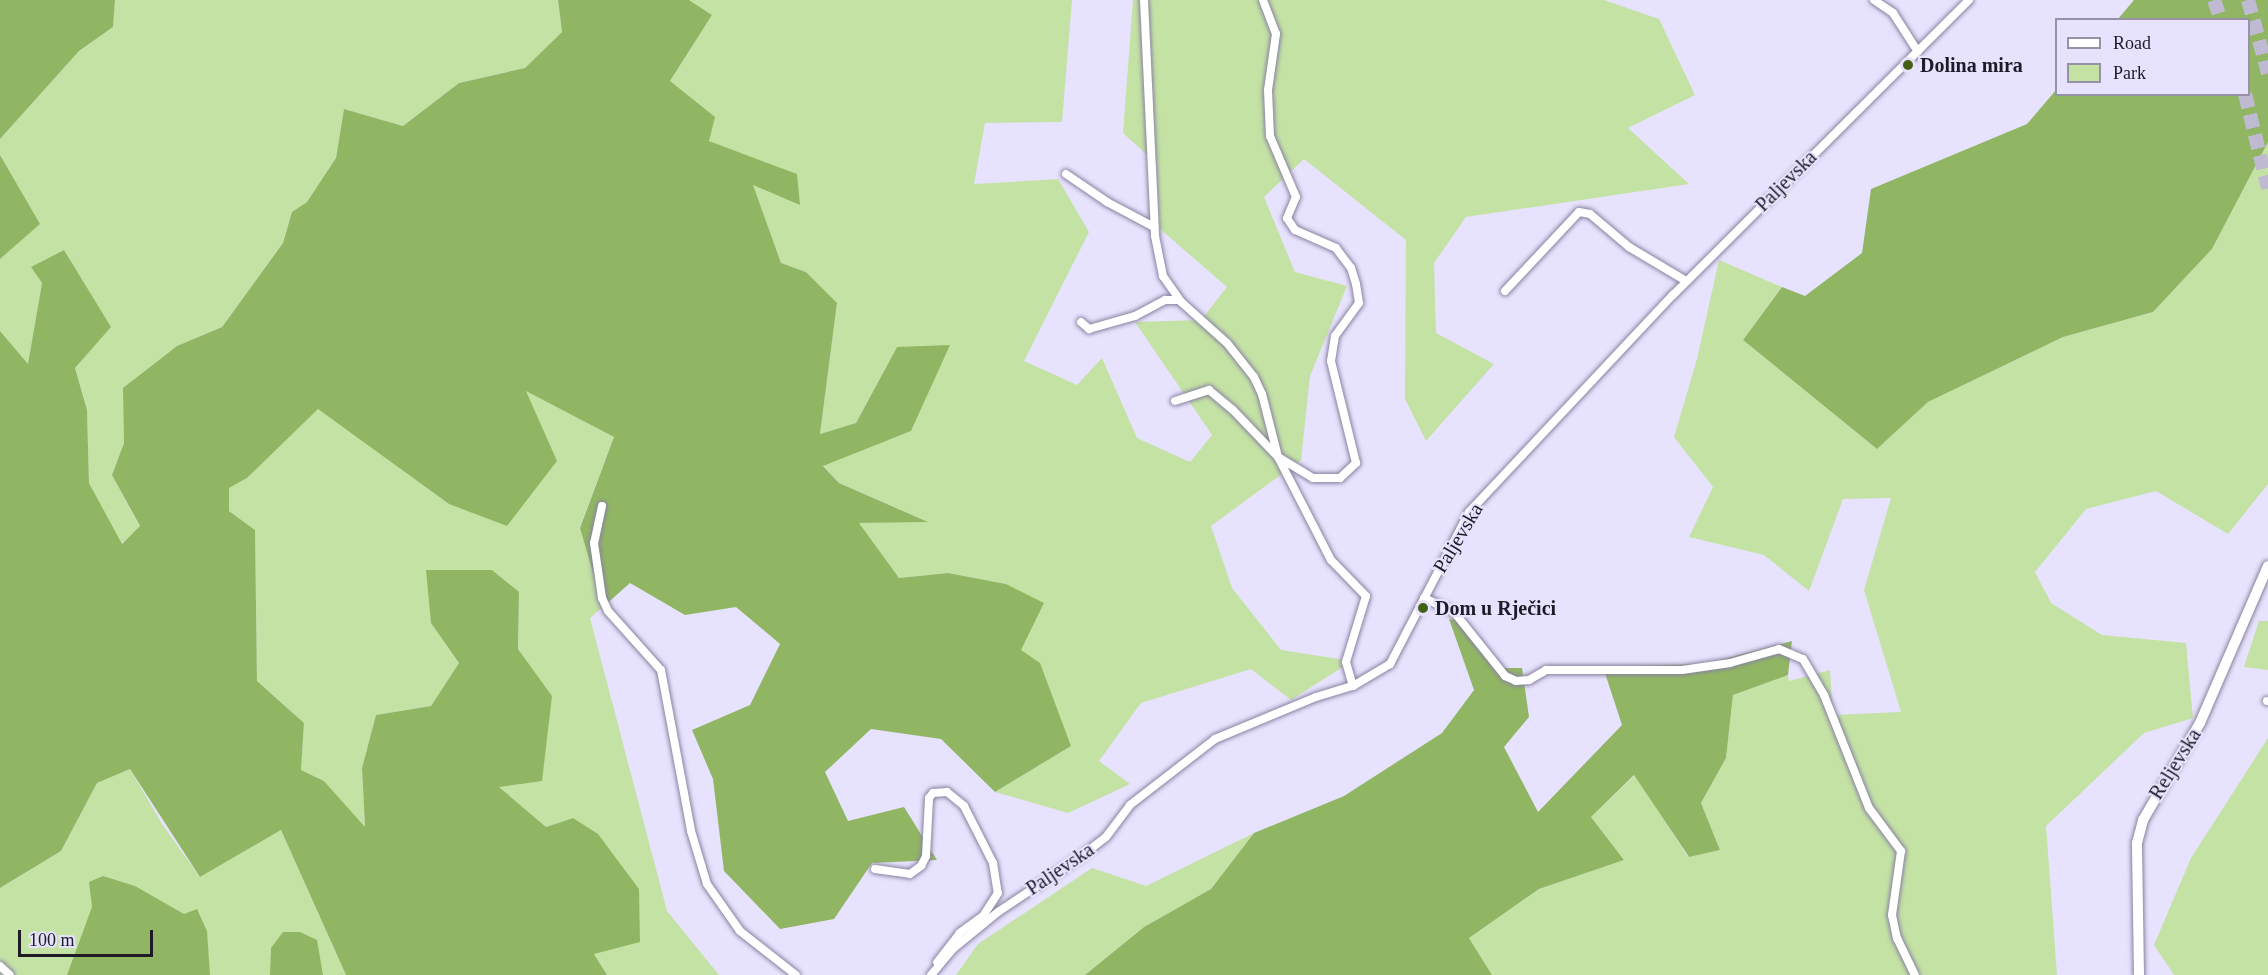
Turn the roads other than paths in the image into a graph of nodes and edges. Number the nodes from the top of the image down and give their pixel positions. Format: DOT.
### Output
graph roads {
  1 [pos="1144,0"];
  2 [pos="1263,0"];
  3 [pos="1874,0"];
  4 [pos="1969,0"];
  5 [pos="1918,52"];
  6 [pos="1066,174"];
  7 [pos="1154,227"];
  8 [pos="1686,281"];
  9 [pos="1505,291"];
  10 [pos="1181,302"];
  11 [pos="1081,322"];
  12 [pos="1175,401"];
  13 [pos="1278,457"];
  14 [pos="602,506"];
  15 [pos="2268,566"];
  16 [pos="1424,598"];
  17 [pos="1353,686"];
  18 [pos="875,869"];
  19 [pos="0,966"];
  20 [pos="932,973"];
  21 [pos="10,975"];
  22 [pos="796,975"];
  23 [pos="1915,975"];
  24 [pos="2139,975"];
  1 -- 7 [label="street"];
  2 -- 13 [label="street"];
  3 -- 5 [label="street"];
  4 -- 5 [label="street, Paljevska"];
  5 -- 8 [label="street, Paljevska"];
  6 -- 7 [label="street"];
  7 -- 10 [label="street"];
  8 -- 9 [label="street"];
  8 -- 16 [label="street, Paljevska"];
  10 -- 11 [label="street"];
  10 -- 13 [label="street"];
  12 -- 13 [label="street"];
  13 -- 17 [label="street"];
  14 -- 22 [label="street"];
  15 -- 24 [label="main road, Reljevska"];
  16 -- 17 [label="street, Paljevska"];
  16 -- 23 [label="street"];
  17 -- 20 [label="street, Paljevska"];
  18 -- 20 [label="street"];
  19 -- 21 [label="street"];
}
